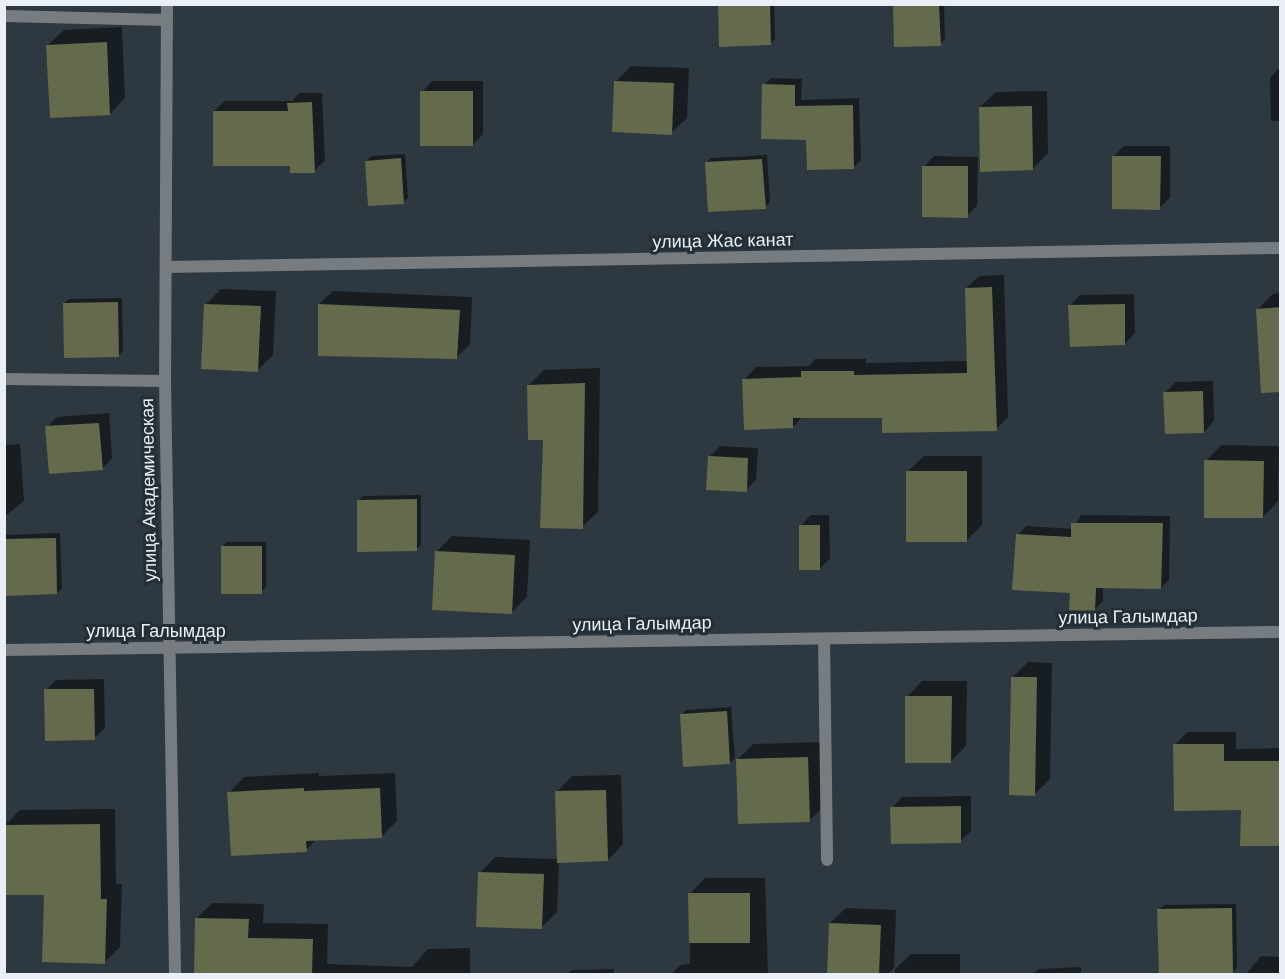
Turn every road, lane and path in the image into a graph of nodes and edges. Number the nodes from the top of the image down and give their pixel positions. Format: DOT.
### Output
graph roads {
  1 [pos="167,4"];
  2 [pos="4,16"];
  3 [pos="166,20"];
  4 [pos="1281,248"];
  5 [pos="167,267"];
  6 [pos="4,379"];
  7 [pos="165,381"];
  8 [pos="1281,632"];
  9 [pos="824,639"];
  10 [pos="170,649"];
  11 [pos="4,650"];
  12 [pos="826,860"];
  13 [pos="175,975"];
  1 -- 3 [label="street, улица Академическая"];
  2 -- 3 [label="street"];
  3 -- 5 [label="street, улица Академическая"];
  4 -- 5 [label="street, улица Жас канат"];
  5 -- 7 [label="street, улица Академическая"];
  6 -- 7 [label="street"];
  7 -- 10 [label="street, улица Академическая"];
  8 -- 9 [label="street, улица Галымдар"];
  9 -- 10 [label="street, улица Галымдар"];
  9 -- 12 [label="street"];
  10 -- 11 [label="street, улица Галымдар"];
  10 -- 13 [label="street, улица Академическая"];
}
